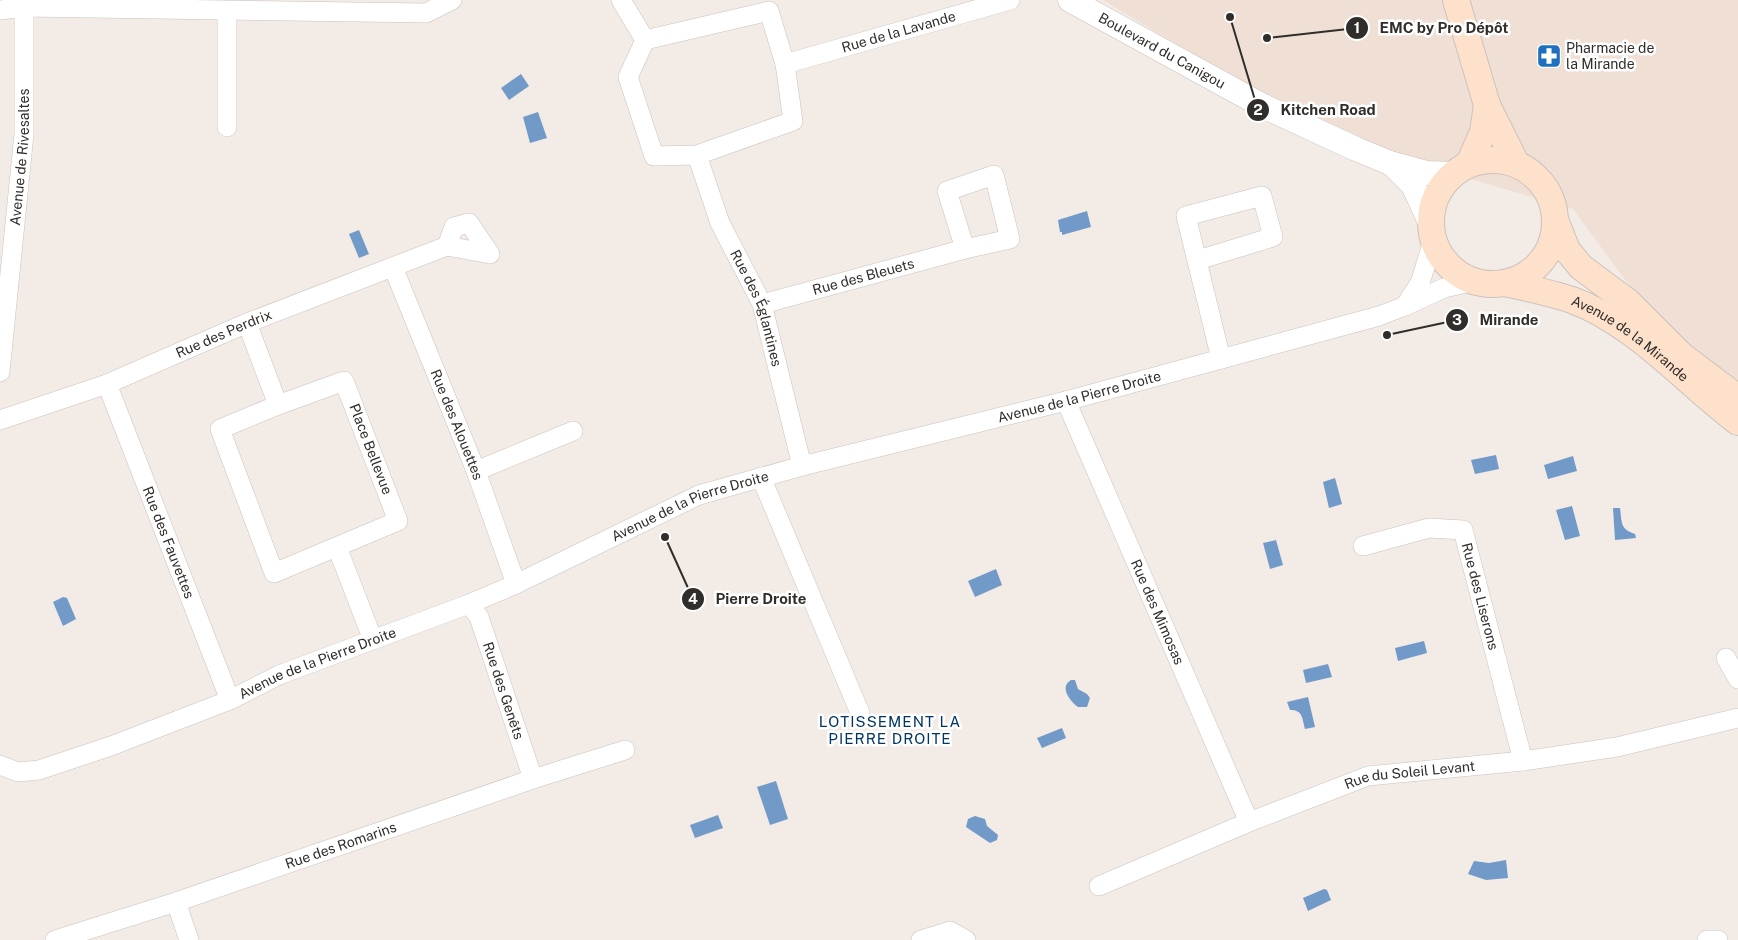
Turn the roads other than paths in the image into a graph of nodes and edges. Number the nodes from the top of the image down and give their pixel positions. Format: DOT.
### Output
graph roads {
  1 [pos="452,0"];
  2 [pos="621,0"];
  3 [pos="1010,0"];
  4 [pos="1070,0"];
  5 [pos="24,4"];
  6 [pos="1462,4"];
  7 [pos="288,5"];
  8 [pos="0,10"];
  9 [pos="227,11"];
  10 [pos="645,40"];
  11 [pos="785,64"];
  12 [pos="1487,105"];
  13 [pos="227,127"];
  14 [pos="697,155"];
  15 [pos="1390,163"];
  16 [pos="1516,163"];
  17 [pos="1461,169"];
  18 [pos="1556,222"];
  19 [pos="1432,232"];
  20 [pos="447,246"];
  21 [pos="965,249"];
  22 [pos="1198,260"];
  23 [pos="393,267"];
  24 [pos="1475,281"];
  25 [pos="1505,283"];
  26 [pos="762,304"];
  27 [pos="1405,306"];
  28 [pos="247,323"];
  29 [pos="1221,359"];
  30 [pos="0,372"];
  31 [pos="107,384"];
  32 [pos="1738,398"];
  33 [pos="1066,401"];
  34 [pos="278,404"];
  35 [pos="0,420"];
  36 [pos="1738,422"];
  37 [pos="573,431"];
  38 [pos="802,466"];
  39 [pos="476,471"];
  40 [pos="762,477"];
  41 [pos="337,546"];
  42 [pos="1364,546"];
  43 [pos="516,584"];
  44 [pos="469,604"];
  45 [pos="373,640"];
  46 [pos="1726,658"];
  47 [pos="1738,679"];
  48 [pos="230,700"];
  49 [pos="860,714"];
  50 [pos="1738,718"];
  51 [pos="625,750"];
  52 [pos="1523,760"];
  53 [pos="0,765"];
  54 [pos="533,779"];
  55 [pos="1249,822"];
  56 [pos="1098,886"];
  57 [pos="176,902"];
  58 [pos="55,940"];
  59 [pos="189,940"];
  60 [pos="921,940"];
  61 [pos="966,940"];
  62 [pos="1707,940"];
  63 [pos="1718,940"];
  1 -- 7 [label="street"];
  2 -- 10 [label="street"];
  3 -- 11 [label="street, Rue de la Lavande"];
  4 -- 15 [label="street, Boulevard du Canigou"];
  5 -- 8 [label="street"];
  5 -- 9 [label="street"];
  5 -- 30 [label="street, Avenue de Rivesaltes"];
  6 -- 12 [label="main road"];
  7 -- 9 [label="street"];
  9 -- 13 [label="street"];
  10 -- 11 [label="street"];
  10 -- 14 [label="street"];
  11 -- 14 [label="street"];
  12 -- 16 [label="main road"];
  12 -- 17 [label="main road"];
  14 -- 26 [label="street, Rue des Églantines"];
  15 -- 17 [label="street, Boulevard du Canigou"];
  15 -- 19 [label="street, Boulevard du Canigou"];
  16 -- 17 [label="main road"];
  16 -- 18 [label="main road"];
  17 -- 19 [label="main road"];
  18 -- 25 [label="main road"];
  18 -- 32 [label="main road, Avenue de la Mirande"];
  19 -- 24 [label="main road"];
  19 -- 27 [label="street"];
  20 -- 23 [label="street, Rue des Perdrix"];
  21 -- 26 [label="street, Rue des Bleuets"];
  22 -- 22 [label="street"];
  22 -- 29 [label="street"];
  23 -- 28 [label="street, Rue des Perdrix"];
  23 -- 39 [label="street, Rue des Alouettes"];
  24 -- 25 [label="main road"];
  24 -- 27 [label="street, Avenue de la Pierre Droite"];
  25 -- 36 [label="main road, Avenue de la Mirande"];
  26 -- 38 [label="street, Rue des Églantines"];
  27 -- 29 [label="street, Avenue de la Pierre Droite"];
  28 -- 31 [label="street, Rue des Perdrix"];
  28 -- 34 [label="street"];
  29 -- 33 [label="street, Avenue de la Pierre Droite"];
  31 -- 35 [label="street, Rue des Perdrix"];
  31 -- 48 [label="street, Rue des Fauvettes"];
  33 -- 38 [label="street, Avenue de la Pierre Droite"];
  33 -- 55 [label="street, Rue des Mimosas"];
  34 -- 41 [label="street, Place Bellevue"];
  34 -- 41 [label="street, Place Bellevue"];
  37 -- 39 [label="street"];
  38 -- 40 [label="street, Avenue de la Pierre Droite"];
  39 -- 43 [label="street, Rue des Alouettes"];
  40 -- 43 [label="street, Avenue de la Pierre Droite"];
  40 -- 49 [label="street"];
  41 -- 45 [label="street"];
  42 -- 52 [label="street, Rue des Liserons"];
  43 -- 44 [label="street, Avenue de la Pierre Droite"];
  44 -- 45 [label="street, Avenue de la Pierre Droite"];
  44 -- 54 [label="street, Rue des Genêts"];
  45 -- 48 [label="street, Avenue de la Pierre Droite"];
  46 -- 47 [label="street"];
  48 -- 53 [label="street, Avenue de la Pierre Droite"];
  50 -- 52 [label="street, Rue du Soleil Levant"];
  51 -- 54 [label="street, Rue des Romarins"];
  52 -- 55 [label="street, Rue du Soleil Levant"];
  54 -- 57 [label="street, Rue des Romarins"];
  55 -- 56 [label="street, Rue du Soleil Levant"];
  57 -- 58 [label="street, Rue des Romarins"];
  57 -- 59 [label="street"];
  60 -- 61 [label="street"];
  62 -- 63 [label="street"];
}
